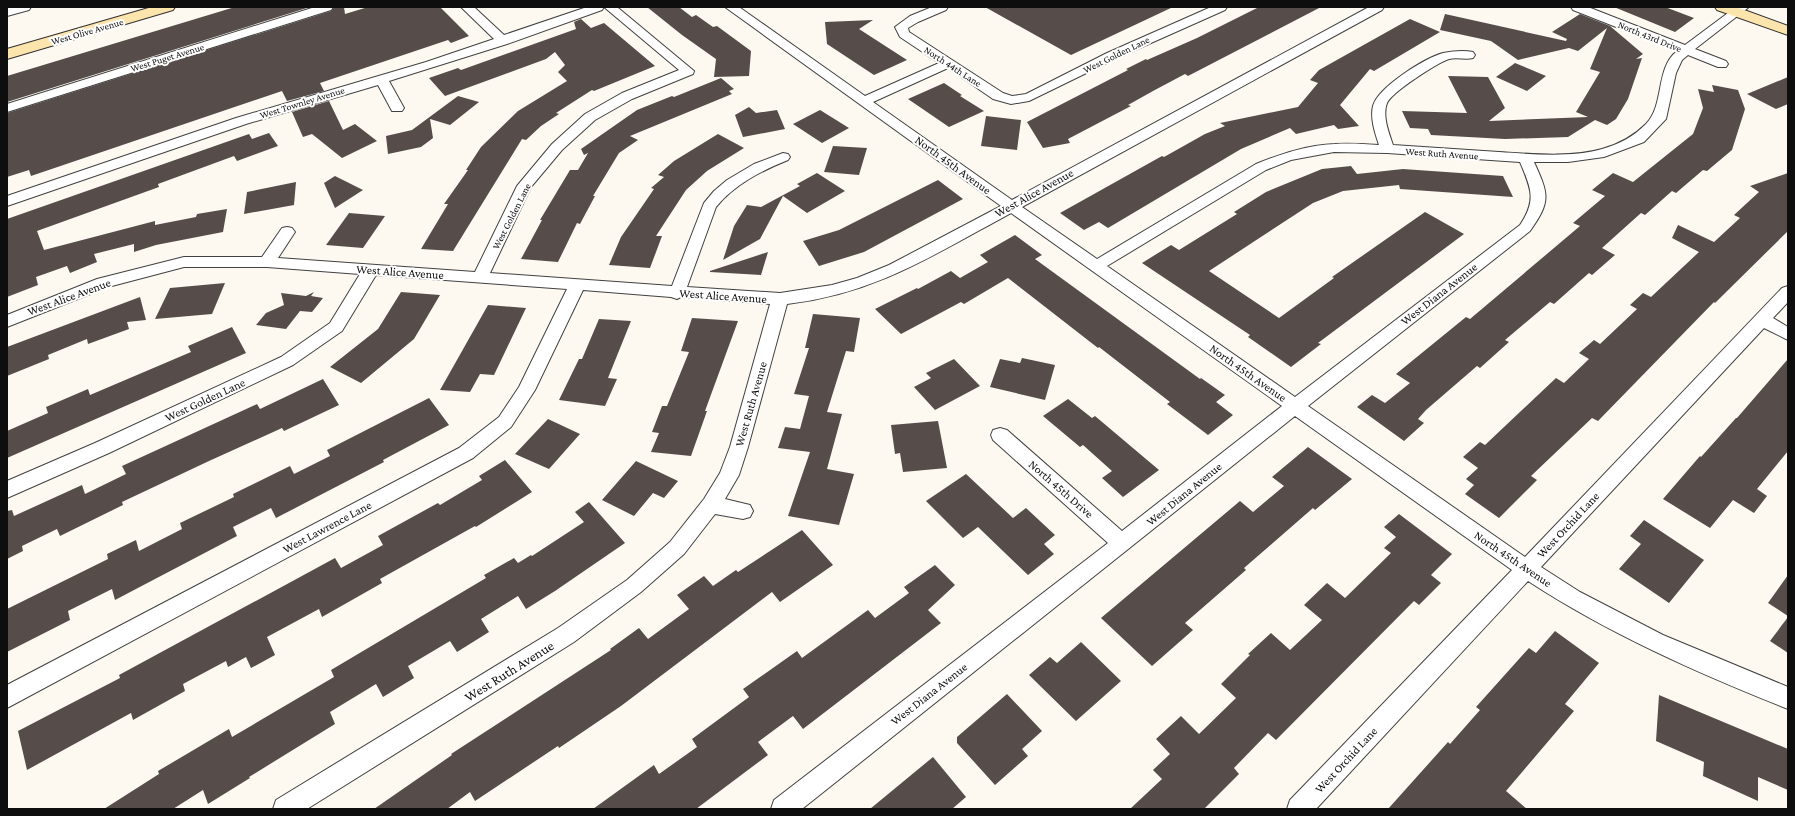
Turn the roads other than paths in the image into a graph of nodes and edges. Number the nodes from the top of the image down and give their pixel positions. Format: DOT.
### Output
graph roads {
  1 [pos="25,7"];
  2 [pos="168,7"];
  3 [pos="326,7"];
  4 [pos="467,7"];
  5 [pos="598,7"];
  6 [pos="610,7"];
  7 [pos="731,7"];
  8 [pos="942,7"];
  9 [pos="1221,7"];
  10 [pos="1378,7"];
  11 [pos="1577,7"];
  12 [pos="1722,7"];
  13 [pos="1739,10"];
  14 [pos="7,12"];
  15 [pos="1788,32"];
  16 [pos="503,41"];
  17 [pos="1686,50"];
  18 [pos="7,54"];
  19 [pos="1469,55"];
  20 [pos="949,63"];
  21 [pos="1722,64"];
  22 [pos="381,79"];
  23 [pos="1011,100"];
  24 [pos="864,101"];
  25 [pos="7,108"];
  26 [pos="397,108"];
  27 [pos="1387,149"];
  28 [pos="784,157"];
  29 [pos="1525,158"];
  30 [pos="7,201"];
  31 [pos="1010,206"];
  32 [pos="287,232"];
  33 [pos="267,262"];
  34 [pos="1096,266"];
  35 [pos="372,270"];
  36 [pos="480,277"];
  37 [pos="577,286"];
  38 [pos="1788,292"];
  39 [pos="677,293"];
  40 [pos="780,299"];
  41 [pos="1762,320"];
  42 [pos="7,321"];
  43 [pos="1788,334"];
  44 [pos="1295,406"];
  45 [pos="1000,435"];
  46 [pos="7,490"];
  47 [pos="711,504"];
  48 [pos="743,511"];
  49 [pos="1122,543"];
  50 [pos="1526,569"];
  51 [pos="7,696"];
  52 [pos="1788,698"];
  53 [pos="285,809"];
  54 [pos="783,809"];
  55 [pos="1299,809"];
  1 -- 14 [label="street"];
  2 -- 18 [label="main road, West Olive Avenue"];
  3 -- 25 [label="street, West Puget Avenue"];
  4 -- 16 [label="street"];
  5 -- 16 [label="street, West Townley Avenue"];
  6 -- 36 [label="street, West Golden Lane"];
  7 -- 24 [label="street, North 45th Avenue"];
  8 -- 20 [label="street, North 44th Lane"];
  9 -- 23 [label="street, West Golden Lane"];
  10 -- 31 [label="street, West Alice Avenue"];
  11 -- 17 [label="street, North 43rd Drive"];
  12 -- 13 [label="main road"];
  13 -- 15 [label="main road"];
  13 -- 17 [label="street, West Ruth Avenue"];
  16 -- 22 [label="street, West Townley Avenue"];
  17 -- 21 [label="street, North 43rd Drive"];
  17 -- 29 [label="street, West Ruth Avenue"];
  19 -- 27 [label="street"];
  20 -- 23 [label="street, North 44th Lane"];
  20 -- 24 [label="street"];
  22 -- 26 [label="street"];
  22 -- 30 [label="street, West Townley Avenue"];
  24 -- 31 [label="street, North 45th Avenue"];
  27 -- 29 [label="street, West Ruth Avenue"];
  27 -- 34 [label="street, West Ruth Avenue"];
  28 -- 39 [label="street"];
  29 -- 44 [label="street, West Diana Avenue"];
  31 -- 34 [label="street, North 45th Avenue"];
  31 -- 40 [label="street, West Alice Avenue"];
  32 -- 33 [label="street"];
  33 -- 35 [label="street, West Alice Avenue"];
  33 -- 42 [label="street, West Alice Avenue"];
  34 -- 44 [label="street, North 45th Avenue"];
  35 -- 36 [label="street, West Alice Avenue"];
  35 -- 46 [label="street, West Golden Lane"];
  36 -- 37 [label="street, West Alice Avenue"];
  37 -- 39 [label="street, West Alice Avenue"];
  37 -- 51 [label="street, West Lawrence Lane"];
  38 -- 41 [label="street, West Orchid Lane"];
  39 -- 40 [label="street, West Alice Avenue"];
  40 -- 47 [label="street, West Ruth Avenue"];
  41 -- 43 [label="street"];
  41 -- 50 [label="street, West Orchid Lane"];
  44 -- 49 [label="street, West Diana Avenue"];
  44 -- 50 [label="street, North 45th Avenue"];
  45 -- 49 [label="street, North 45th Drive"];
  47 -- 48 [label="street"];
  47 -- 53 [label="street, West Ruth Avenue"];
  49 -- 54 [label="street, West Diana Avenue"];
  50 -- 52 [label="street, North 45th Avenue"];
  50 -- 55 [label="street, West Orchid Lane"];
}
